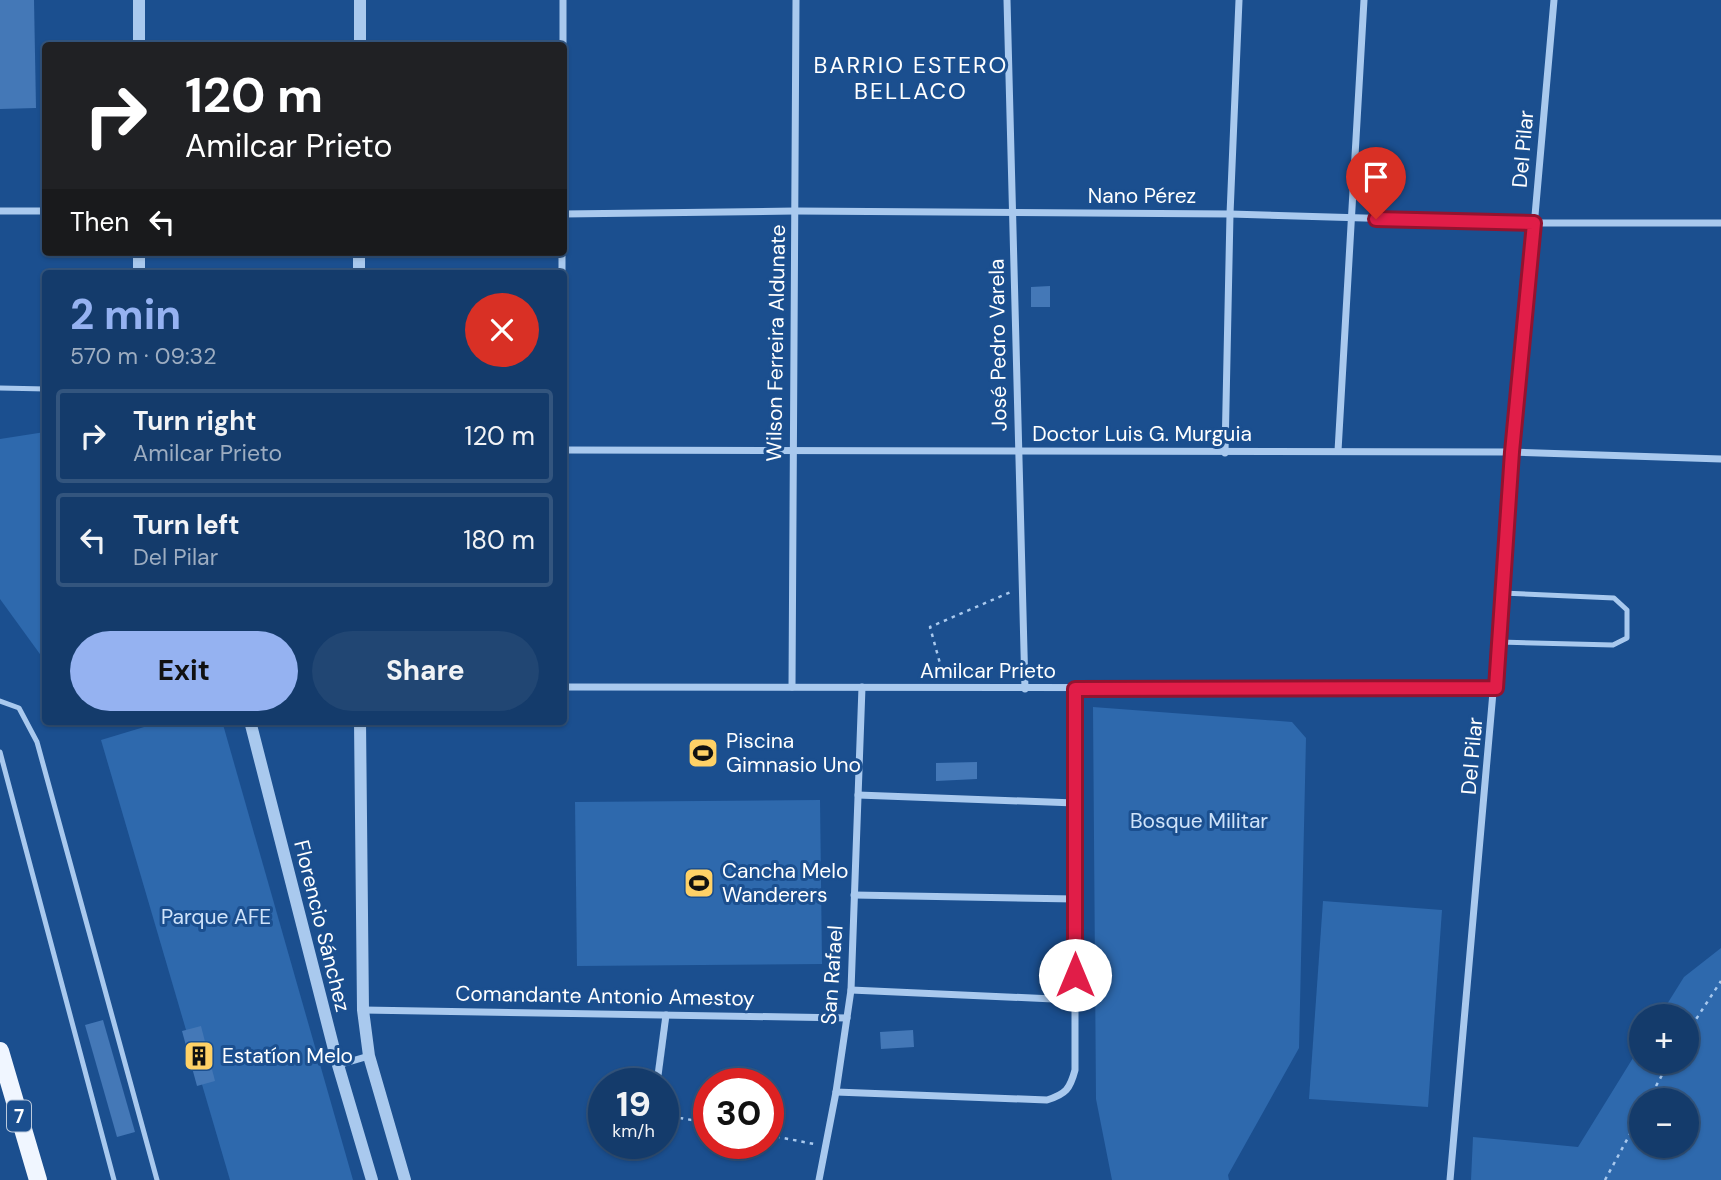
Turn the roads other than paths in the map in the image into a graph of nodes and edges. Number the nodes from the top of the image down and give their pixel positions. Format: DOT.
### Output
graph roads {
  1 [pos="139,0"];
  2 [pos="360,0"];
  3 [pos="563,0"];
  4 [pos="796,0"];
  5 [pos="1007,0"];
  6 [pos="1239,0"];
  7 [pos="1364,0"];
  8 [pos="1554,0"];
  9 [pos="139,42"];
  10 [pos="360,42"];
  11 [pos="563,42"];
  12 [pos="0,211"];
  13 [pos="42,211"];
  14 [pos="795,211"];
  15 [pos="567,214"];
  16 [pos="1013,214"];
  17 [pos="1230,214"];
  18 [pos="1349,218"];
  19 [pos="1534,223"];
  20 [pos="1721,223"];
  21 [pos="0,388"];
  22 [pos="42,389"];
  23 [pos="567,450"];
  24 [pos="1017,450"];
  25 [pos="793,451"];
  26 [pos="1338,451"];
  27 [pos="1512,452"];
  28 [pos="1225,453"];
  29 [pos="1721,459"];
  30 [pos="1502,593"];
  31 [pos="1499,642"];
  32 [pos="567,687"];
  33 [pos="792,687"];
  34 [pos="862,687"];
  35 [pos="1496,688"];
  36 [pos="1025,689"];
  37 [pos="1075,689"];
  38 [pos="0,701"];
  39 [pos="251,725"];
  40 [pos="360,725"];
  41 [pos="0,752"];
  42 [pos="859,795"];
  43 [pos="1075,803"];
  44 [pos="854,895"];
  45 [pos="1075,900"];
  46 [pos="850,990"];
  47 [pos="1075,1000"];
  48 [pos="363,1010"];
  49 [pos="666,1015"];
  50 [pos="847,1018"];
  51 [pos="0,1051"];
  52 [pos="369,1056"];
  53 [pos="338,1065"];
  54 [pos="659,1068"];
  55 [pos="4,1078"];
  56 [pos="836,1092"];
  57 [pos="38,1180"];
  58 [pos="114,1180"];
  59 [pos="157,1180"];
  60 [pos="372,1180"];
  61 [pos="405,1180"];
  62 [pos="818,1180"];
  63 [pos="1450,1180"];
  1 -- 9 [label="street"];
  2 -- 10 [label="street"];
  3 -- 11 [label="street"];
  4 -- 14 [label="street, Wilson Ferreira Aldunate"];
  5 -- 16 [label="street, José Pedro Varela"];
  6 -- 17 [label="street"];
  7 -- 18 [label="street"];
  8 -- 19 [label="street, Del Pilar"];
  12 -- 13 [label="street"];
  14 -- 15 [label="street, Nano Pérez"];
  14 -- 16 [label="street, Nano Pérez"];
  14 -- 25 [label="street, Wilson Ferreira Aldunate"];
  16 -- 17 [label="street, Nano Pérez"];
  16 -- 24 [label="street, José Pedro Varela"];
  17 -- 18 [label="street, Nano Pérez"];
  17 -- 28 [label="street"];
  18 -- 19 [label="street, Nano Pérez"];
  18 -- 26 [label="street"];
  19 -- 20 [label="street, Nano Pérez"];
  19 -- 27 [label="street, Del Pilar"];
  21 -- 22 [label="lane"];
  23 -- 25 [label="street, Doctor Luis G. Murguia"];
  24 -- 25 [label="street, Doctor Luis G. Murguia"];
  24 -- 28 [label="street, Doctor Luis G. Murguia"];
  24 -- 36 [label="street, José Pedro Varela"];
  25 -- 33 [label="street, Wilson Ferreira Aldunate"];
  26 -- 27 [label="street, Doctor Luis G. Murguia"];
  26 -- 28 [label="street, Doctor Luis G. Murguia"];
  27 -- 29 [label="street, Doctor Luis G. Murguia"];
  27 -- 30 [label="street, Del Pilar"];
  30 -- 31 [label="street, Del Pilar"];
  30 -- 31 [label="lane"];
  31 -- 35 [label="street, Del Pilar"];
  32 -- 33 [label="street, Amilcar Prieto"];
  33 -- 34 [label="street, Amilcar Prieto"];
  34 -- 36 [label="street, Amilcar Prieto"];
  34 -- 42 [label="street, San Rafael"];
  35 -- 37 [label="street, Amilcar Prieto"];
  35 -- 63 [label="street, Del Pilar"];
  36 -- 37 [label="street, Amilcar Prieto"];
  37 -- 43 [label="street"];
  38 -- 59 [label="lane"];
  39 -- 53 [label="street, Florencio Sánchez"];
  40 -- 48 [label="street, Florencio Sánchez"];
  41 -- 58 [label="lane"];
  42 -- 43 [label="street"];
  42 -- 44 [label="street, San Rafael"];
  43 -- 45 [label="street"];
  44 -- 45 [label="street"];
  44 -- 46 [label="street, San Rafael"];
  45 -- 47 [label="street"];
  46 -- 47 [label="street"];
  46 -- 50 [label="street, San Rafael"];
  47 -- 56 [label="street"];
  48 -- 49 [label="street, Comandante Antonio Amestoy"];
  48 -- 52 [label="street, Florencio Sánchez"];
  49 -- 50 [label="street, Comandante Antonio Amestoy"];
  49 -- 54 [label="street"];
  50 -- 56 [label="street, San Rafael"];
  51 -- 55 [label="main road, 7"];
  52 -- 53 [label="street"];
  52 -- 61 [label="street, Florencio Sánchez"];
  53 -- 60 [label="street, Florencio Sánchez"];
  55 -- 57 [label="main road, 7"];
  56 -- 62 [label="street, San Rafael"];
}
